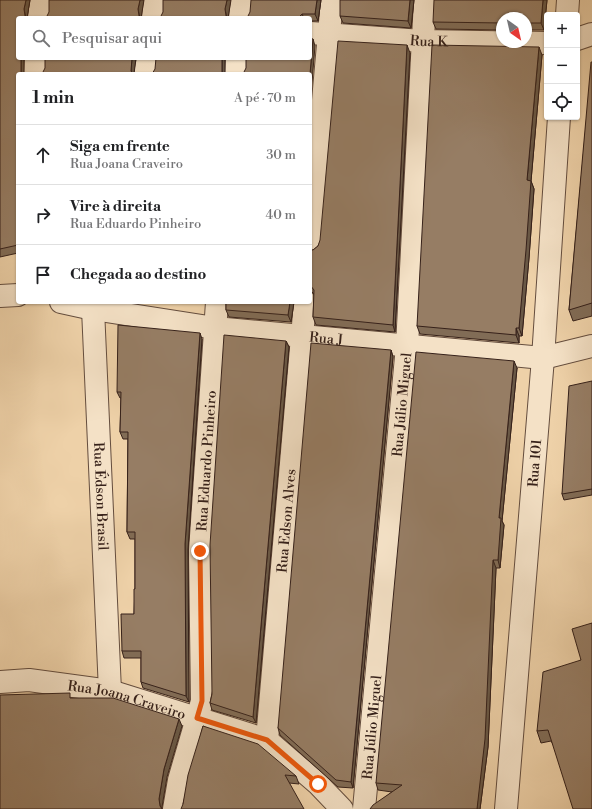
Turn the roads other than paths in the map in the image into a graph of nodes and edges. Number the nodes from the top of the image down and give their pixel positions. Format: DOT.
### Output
graph roads {
  1 [pos="41,0"];
  2 [pos="155,0"];
  3 [pos="242,0"];
  4 [pos="332,0"];
  5 [pos="425,0"];
  6 [pos="568,0"];
  7 [pos="567,12"];
  8 [pos="39,16"];
  9 [pos="153,16"];
  10 [pos="240,16"];
  11 [pos="320,33"];
  12 [pos="592,34"];
  13 [pos="580,38"];
  14 [pos="422,41"];
  15 [pos="544,43"];
  16 [pos="36,60"];
  17 [pos="148,60"];
  18 [pos="237,60"];
  19 [pos="35,72"];
  20 [pos="145,72"];
  21 [pos="236,72"];
  22 [pos="559,120"];
  23 [pos="312,203"];
  24 [pos="16,295"];
  25 [pos="0,296"];
  26 [pos="78,304"];
  27 [pos="217,304"];
  28 [pos="305,304"];
  29 [pos="94,306"];
  30 [pos="215,328"];
  31 [pos="302,334"];
  32 [pos="407,346"];
  33 [pos="592,346"];
  34 [pos="543,358"];
  35 [pos="0,682"];
  36 [pos="110,691"];
  37 [pos="197,718"];
  38 [pos="267,740"];
  39 [pos="174,809"];
  40 [pos="342,809"];
  41 [pos="364,809"];
  42 [pos="506,809"];
  1 -- 8 [label="street"];
  2 -- 9 [label="street"];
  3 -- 10 [label="street"];
  4 -- 11 [label="street"];
  5 -- 14 [label="street, Rua Júlio Miguel"];
  6 -- 7 [label="street"];
  11 -- 14 [label="street, Rua K"];
  11 -- 23 [label="street"];
  12 -- 13 [label="street"];
  14 -- 15 [label="street, Rua K"];
  14 -- 32 [label="street, Rua Júlio Miguel"];
  16 -- 19 [label="street"];
  17 -- 20 [label="street"];
  18 -- 21 [label="street"];
  22 -- 34 [label="street, Rua 101"];
  24 -- 25 [label="street"];
  26 -- 29 [label="street, Rua J"];
  27 -- 30 [label="street, Rua Eduardo Pinheiro"];
  28 -- 31 [label="street, Rua Edson Alves"];
  29 -- 30 [label="street, Rua J"];
  29 -- 36 [label="street, Rua Édson Brasil"];
  30 -- 31 [label="street, Rua J"];
  30 -- 37 [label="street, Rua Eduardo Pinheiro"];
  31 -- 32 [label="street, Rua J"];
  31 -- 38 [label="street, Rua Edson Alves"];
  32 -- 34 [label="street, Rua J"];
  32 -- 41 [label="street, Rua Júlio Miguel"];
  33 -- 34 [label="street, Rua J"];
  34 -- 42 [label="street, Rua 101"];
  35 -- 36 [label="street, Rua Joana Craveiro"];
  36 -- 37 [label="street, Rua Joana Craveiro"];
  37 -- 38 [label="street, Rua Joana Craveiro"];
  37 -- 39 [label="street, Rua Eduardo Pinheiro"];
  38 -- 40 [label="street, Rua Joana Craveiro"];
}
